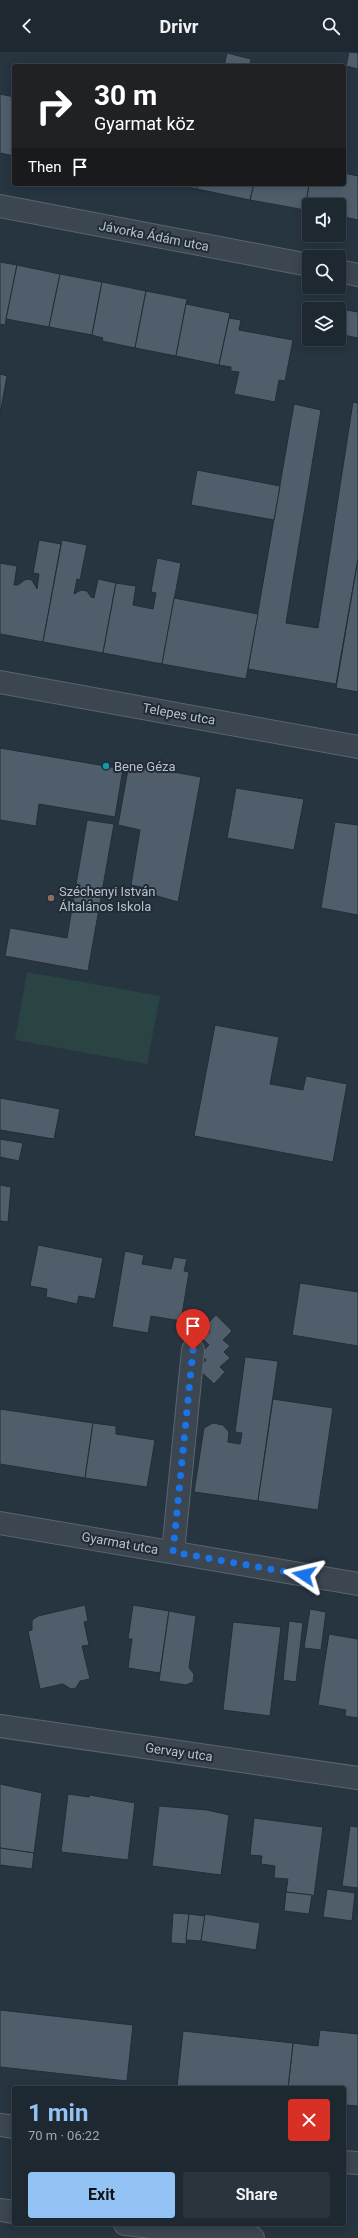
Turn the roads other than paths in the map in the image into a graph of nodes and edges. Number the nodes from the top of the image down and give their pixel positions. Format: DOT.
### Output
graph roads {
  1 [pos="0,206"];
  2 [pos="302,265"];
  3 [pos="346,272"];
  4 [pos="358,275"];
  5 [pos="0,682"];
  6 [pos="358,746"];
  7 [pos="193,1350"];
  8 [pos="0,1523"];
  9 [pos="173,1552"];
  10 [pos="358,1584"];
  11 [pos="0,1726"];
  12 [pos="358,1778"];
  13 [pos="0,2125"];
  14 [pos="12,2127"];
  15 [pos="346,2162"];
  16 [pos="358,2163"];
  17 [pos="0,2210"];
  18 [pos="12,2212"];
  19 [pos="143,2226"];
  20 [pos="253,2238"];
  1 -- 2 [label="street, Jávorka Ádám utca"];
  3 -- 4 [label="street"];
  5 -- 6 [label="street, Telepes utca"];
  7 -- 9 [label="street"];
  8 -- 9 [label="street, Gyarmat utca"];
  9 -- 10 [label="street, Gyarmat utca"];
  11 -- 12 [label="street, Gervay utca"];
  13 -- 14 [label="street"];
  15 -- 16 [label="street"];
  17 -- 18 [label="street"];
  19 -- 20 [label="street"];
}
